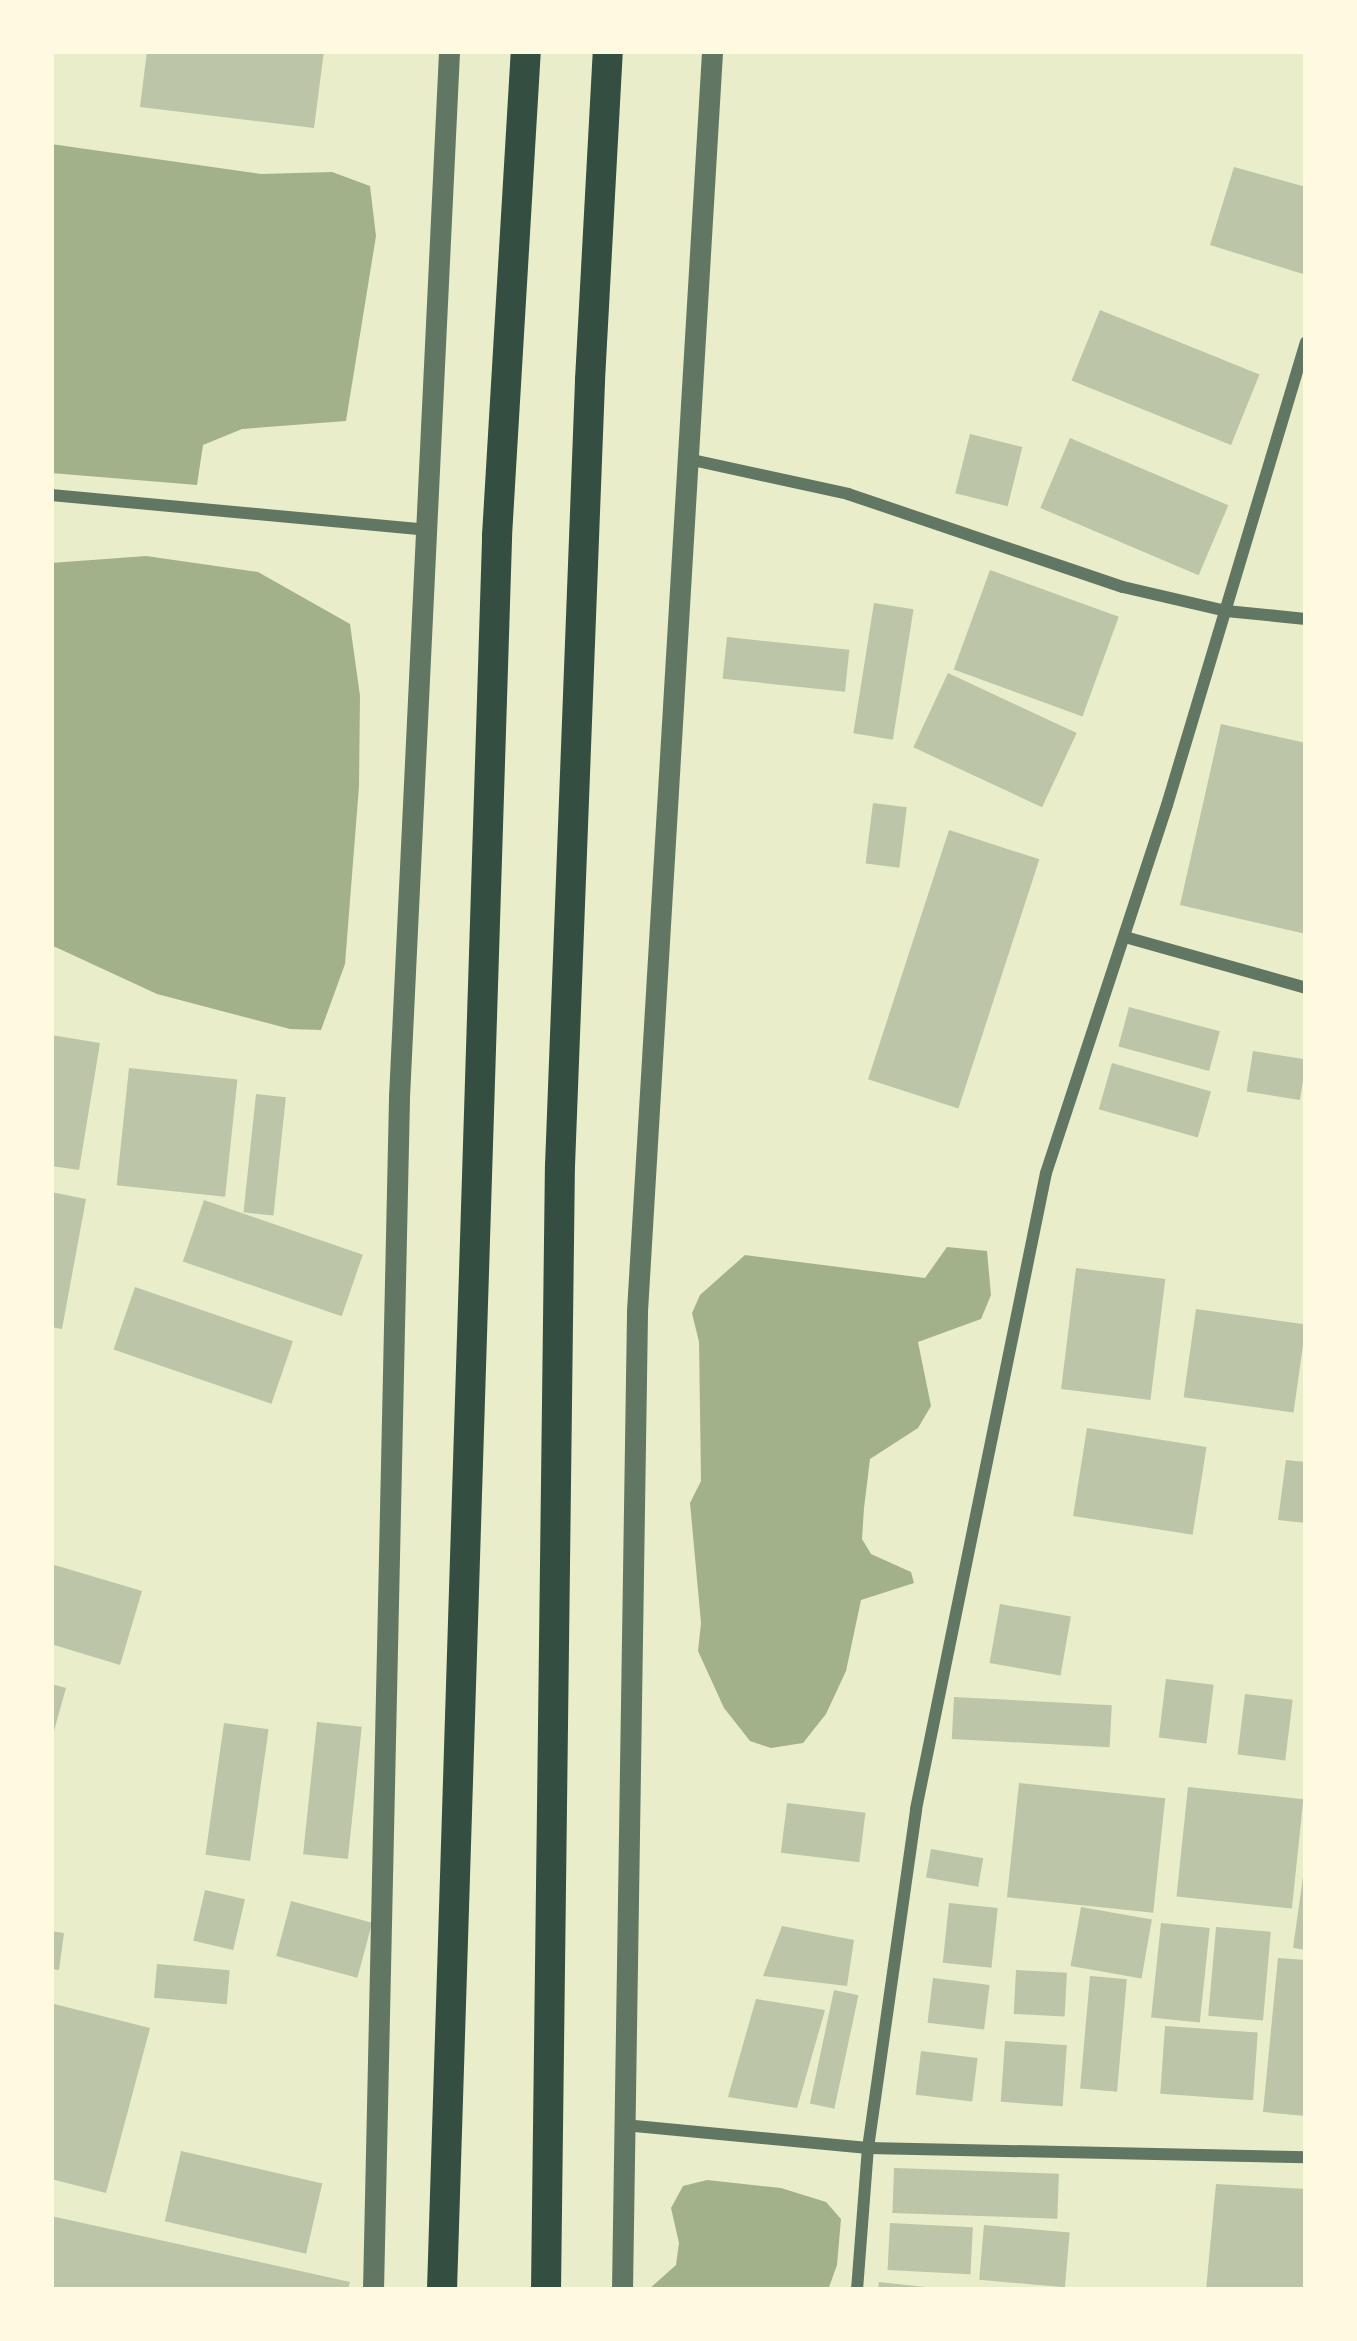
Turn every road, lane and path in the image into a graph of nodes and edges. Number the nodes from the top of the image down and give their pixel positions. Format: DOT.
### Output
graph roads {
  1 [pos="448,51"];
  2 [pos="526,51"];
  3 [pos="608,51"];
  4 [pos="712,51"];
  5 [pos="1306,342"];
  6 [pos="688,459"];
  7 [pos="51,495"];
  8 [pos="426,530"];
  9 [pos="1226,610"];
  10 [pos="1306,619"];
  11 [pos="1125,937"];
  12 [pos="1306,988"];
  13 [pos="624,2125"];
  14 [pos="868,2148"];
  15 [pos="1306,2157"];
  16 [pos="373,2290"];
  17 [pos="442,2290"];
  18 [pos="545,2290"];
  19 [pos="622,2290"];
  20 [pos="857,2290"];
  1 -- 8 [label="street"];
  2 -- 17 [label="main road"];
  3 -- 18 [label="main road"];
  4 -- 6 [label="street"];
  5 -- 9 [label="street"];
  6 -- 9 [label="street"];
  6 -- 13 [label="street"];
  7 -- 8 [label="street"];
  8 -- 16 [label="street"];
  9 -- 10 [label="street"];
  9 -- 11 [label="street"];
  11 -- 12 [label="street"];
  11 -- 14 [label="street"];
  13 -- 14 [label="street"];
  13 -- 19 [label="street"];
  14 -- 15 [label="street"];
  14 -- 20 [label="street"];
}
